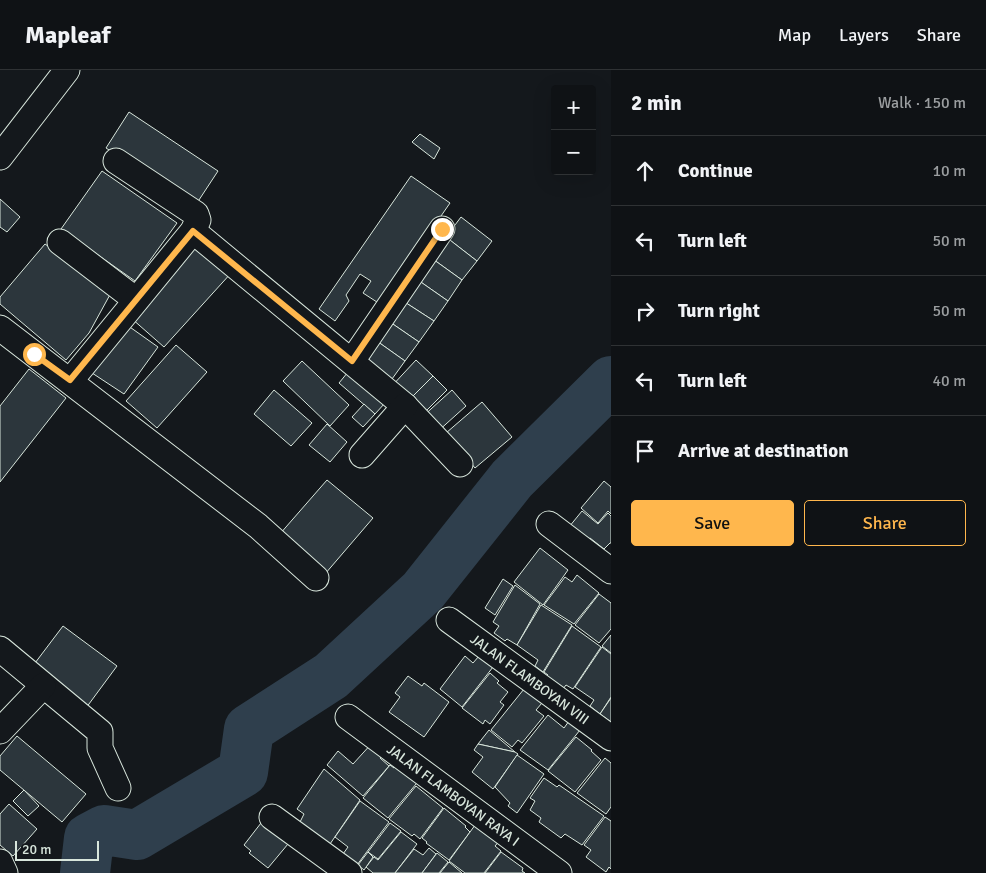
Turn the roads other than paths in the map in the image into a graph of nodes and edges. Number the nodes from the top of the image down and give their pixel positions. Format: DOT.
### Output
graph roads {
  1 [pos="67,70"];
  2 [pos="0,157"];
  3 [pos="116,161"];
  4 [pos="442,229"];
  5 [pos="193,231"];
  6 [pos="60,242"];
  7 [pos="136,300"];
  8 [pos="0,328"];
  9 [pos="352,361"];
  10 [pos="70,380"];
  11 [pos="405,406"];
  12 [pos="362,455"];
  13 [pos="460,464"];
  14 [pos="549,524"];
  15 [pos="611,571"];
  16 [pos="316,578"];
  17 [pos="449,620"];
  18 [pos="0,649"];
  19 [pos="43,686"];
  20 [pos="348,717"];
  21 [pos="0,731"];
  22 [pos="611,738"];
  23 [pos="118,788"];
  24 [pos="272,816"];
  25 [pos="0,862"];
  26 [pos="5,873"];
  27 [pos="349,873"];
  28 [pos="559,873"];
  1 -- 2 [label="street"];
  3 -- 5 [label="street"];
  4 -- 9 [label="street"];
  5 -- 7 [label="street"];
  5 -- 9 [label="street"];
  6 -- 7 [label="street"];
  7 -- 10 [label="street"];
  8 -- 10 [label="street"];
  9 -- 11 [label="street"];
  10 -- 16 [label="street"];
  11 -- 12 [label="street"];
  11 -- 13 [label="street"];
  14 -- 15 [label="street"];
  17 -- 22 [label="street, JALAN FLAMBOYAN VIII"];
  18 -- 19 [label="street"];
  19 -- 21 [label="street"];
  19 -- 23 [label="street"];
  20 -- 28 [label="street, JALAN FLAMBOYAN RAYA I"];
  24 -- 27 [label="street"];
  25 -- 26 [label="street"];
}
